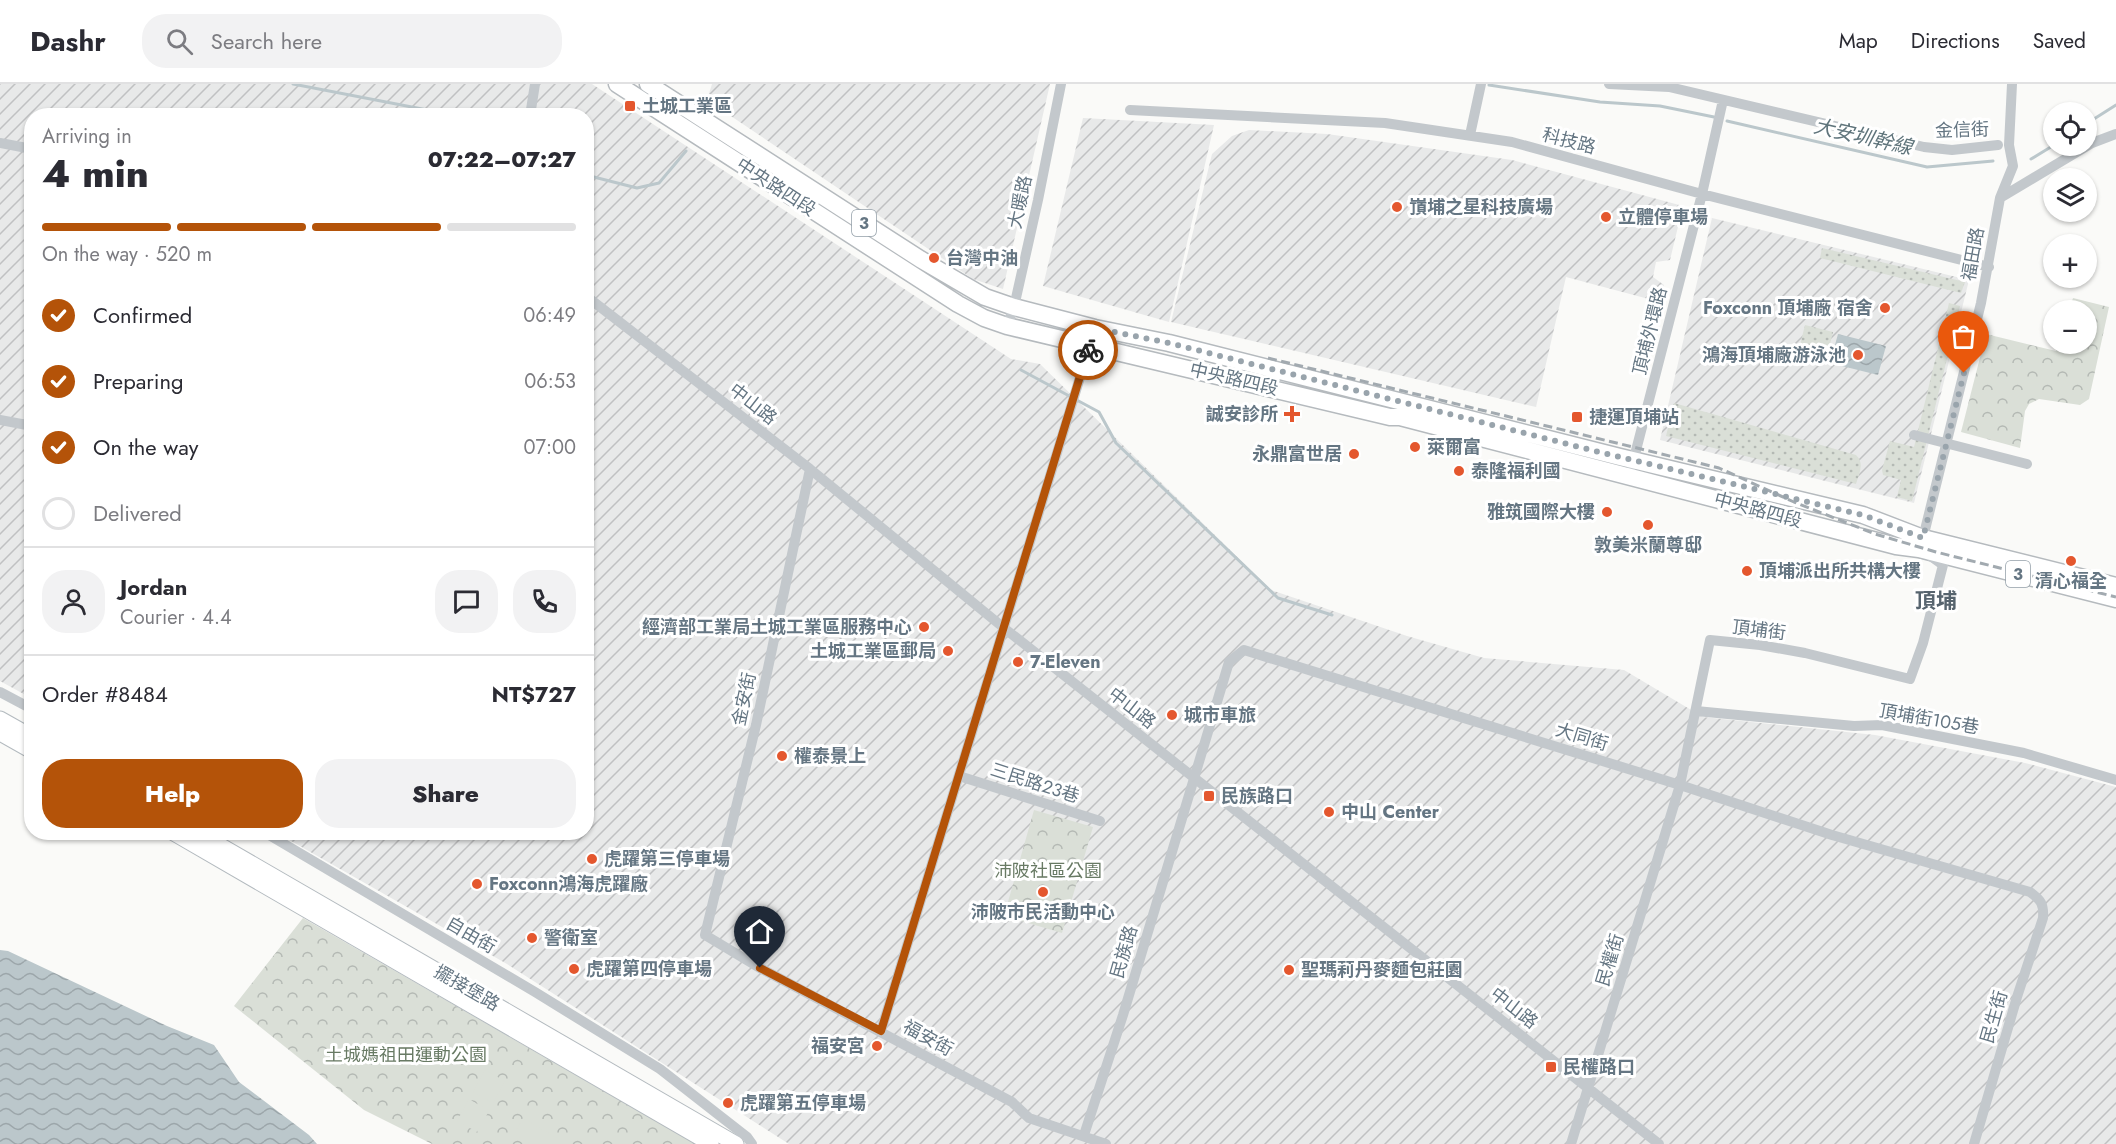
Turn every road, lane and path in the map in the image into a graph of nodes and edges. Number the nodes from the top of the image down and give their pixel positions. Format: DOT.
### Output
graph roads {
  1 [pos="536,84"];
  2 [pos="617,84"];
  3 [pos="648,84"];
  4 [pos="1061,84"];
  5 [pos="1481,84"];
  6 [pos="1610,84"];
  7 [pos="2012,84"];
  8 [pos="1723,99"];
  9 [pos="532,108"];
  10 [pos="1130,110"];
  11 [pos="2116,134"];
  12 [pos="1470,135"];
  13 [pos="0,143"];
  14 [pos="1998,145"];
  15 [pos="24,148"];
  16 [pos="1702,194"];
  17 [pos="2000,198"];
  18 [pos="1989,267"];
  19 [pos="594,302"];
  20 [pos="1014,307"];
  21 [pos="1007,326"];
  22 [pos="1095,328"];
  23 [pos="1089,346"];
  24 [pos="0,420"];
  25 [pos="24,424"];
  26 [pos="1914,435"];
  27 [pos="1946,443"];
  28 [pos="2027,464"];
  29 [pos="1632,468"];
  30 [pos="810,469"];
  31 [pos="1921,543"];
  32 [pos="2116,586"];
  33 [pos="2116,599"];
  34 [pos="1004,628"];
  35 [pos="0,692"];
  36 [pos="24,705"];
  37 [pos="1696,711"];
  38 [pos="0,719"];
  39 [pos="24,732"];
  40 [pos="0,733"];
  41 [pos="24,747"];
  42 [pos="958,776"];
  43 [pos="1194,778"];
  44 [pos="2116,780"];
  45 [pos="1680,785"];
  46 [pos="1100,821"];
  47 [pos="186,840"];
  48 [pos="211,840"];
  49 [pos="278,840"];
  50 [pos="2041,900"];
  51 [pos="705,935"];
  52 [pos="881,1031"];
  53 [pos="1589,1087"];
  54 [pos="1084,1135"];
  55 [pos="711,1144"];
  56 [pos="736,1144"];
  57 [pos="752,1144"];
  58 [pos="1106,1144"];
  59 [pos="1571,1144"];
  60 [pos="1659,1144"];
  61 [pos="1974,1144"];
  1 -- 9 [label="street"];
  2 -- 21 [label="main road, 中央路四段 / 3"];
  3 -- 20 [label="main road, 中央路四段 / 3"];
  4 -- 20 [label="street, 大暖路"];
  5 -- 12 [label="street"];
  6 -- 8 [label="street, 金信街"];
  7 -- 17 [label="street, 金信街"];
  8 -- 14 [label="street, 金信街"];
  8 -- 16 [label="street, 頂埔外環路"];
  10 -- 12 [label="street, 科技路"];
  11 -- 17 [label="street"];
  12 -- 16 [label="street, 科技路"];
  13 -- 15 [label="street"];
  16 -- 18 [label="street, 科技路"];
  16 -- 29 [label="street, 頂埔外環路"];
  17 -- 18 [label="street, 福田路"];
  18 -- 27 [label="street, 福田路"];
  19 -- 30 [label="street, 中山路"];
  20 -- 21 [label="street, 大暖路"];
  20 -- 22 [label="main road, 中央路四段 / 3"];
  21 -- 23 [label="main road, 中央路四段 / 3"];
  22 -- 23 [label="street"];
  22 -- 29 [label="main road, 中央路四段 / 3"];
  23 -- 29 [label="main road, 中央路四段 / 3"];
  23 -- 34 [label="street"];
  24 -- 25 [label="street"];
  26 -- 27 [label="street"];
  27 -- 28 [label="street"];
  27 -- 31 [label="street, 福田路"];
  29 -- 31 [label="main road, 中央路四段 / 3"];
  30 -- 34 [label="street, 中山路"];
  30 -- 51 [label="street, 金安街"];
  31 -- 32 [label="main road, 中央路四段 / 3"];
  31 -- 33 [label="main road, 中央路四段 / 3"];
  31 -- 37 [label="street, 頂埔街"];
  34 -- 42 [label="street"];
  34 -- 43 [label="street, 中山路"];
  35 -- 36 [label="street"];
  37 -- 44 [label="street, 頂埔街105巷"];
  37 -- 45 [label="street, 頂埔街"];
  38 -- 39 [label="street"];
  40 -- 41 [label="street"];
  42 -- 46 [label="street, 三民路23巷"];
  42 -- 52 [label="street"];
  43 -- 45 [label="street, 大同街"];
  43 -- 53 [label="street, 中山路"];
  43 -- 54 [label="street, 民族路"];
  45 -- 50 [label="street, 大同街"];
  45 -- 53 [label="street, 民權街"];
  47 -- 55 [label="street, 擺接堡路"];
  48 -- 56 [label="street, 擺接堡路"];
  49 -- 57 [label="street, 自由街"];
  50 -- 61 [label="street, 民生街"];
  51 -- 52 [label="street, 福安街"];
  52 -- 54 [label="street, 福安街"];
  53 -- 59 [label="street, 民權街"];
  53 -- 60 [label="street, 中山路"];
  54 -- 58 [label="street, 福安街"];
}
